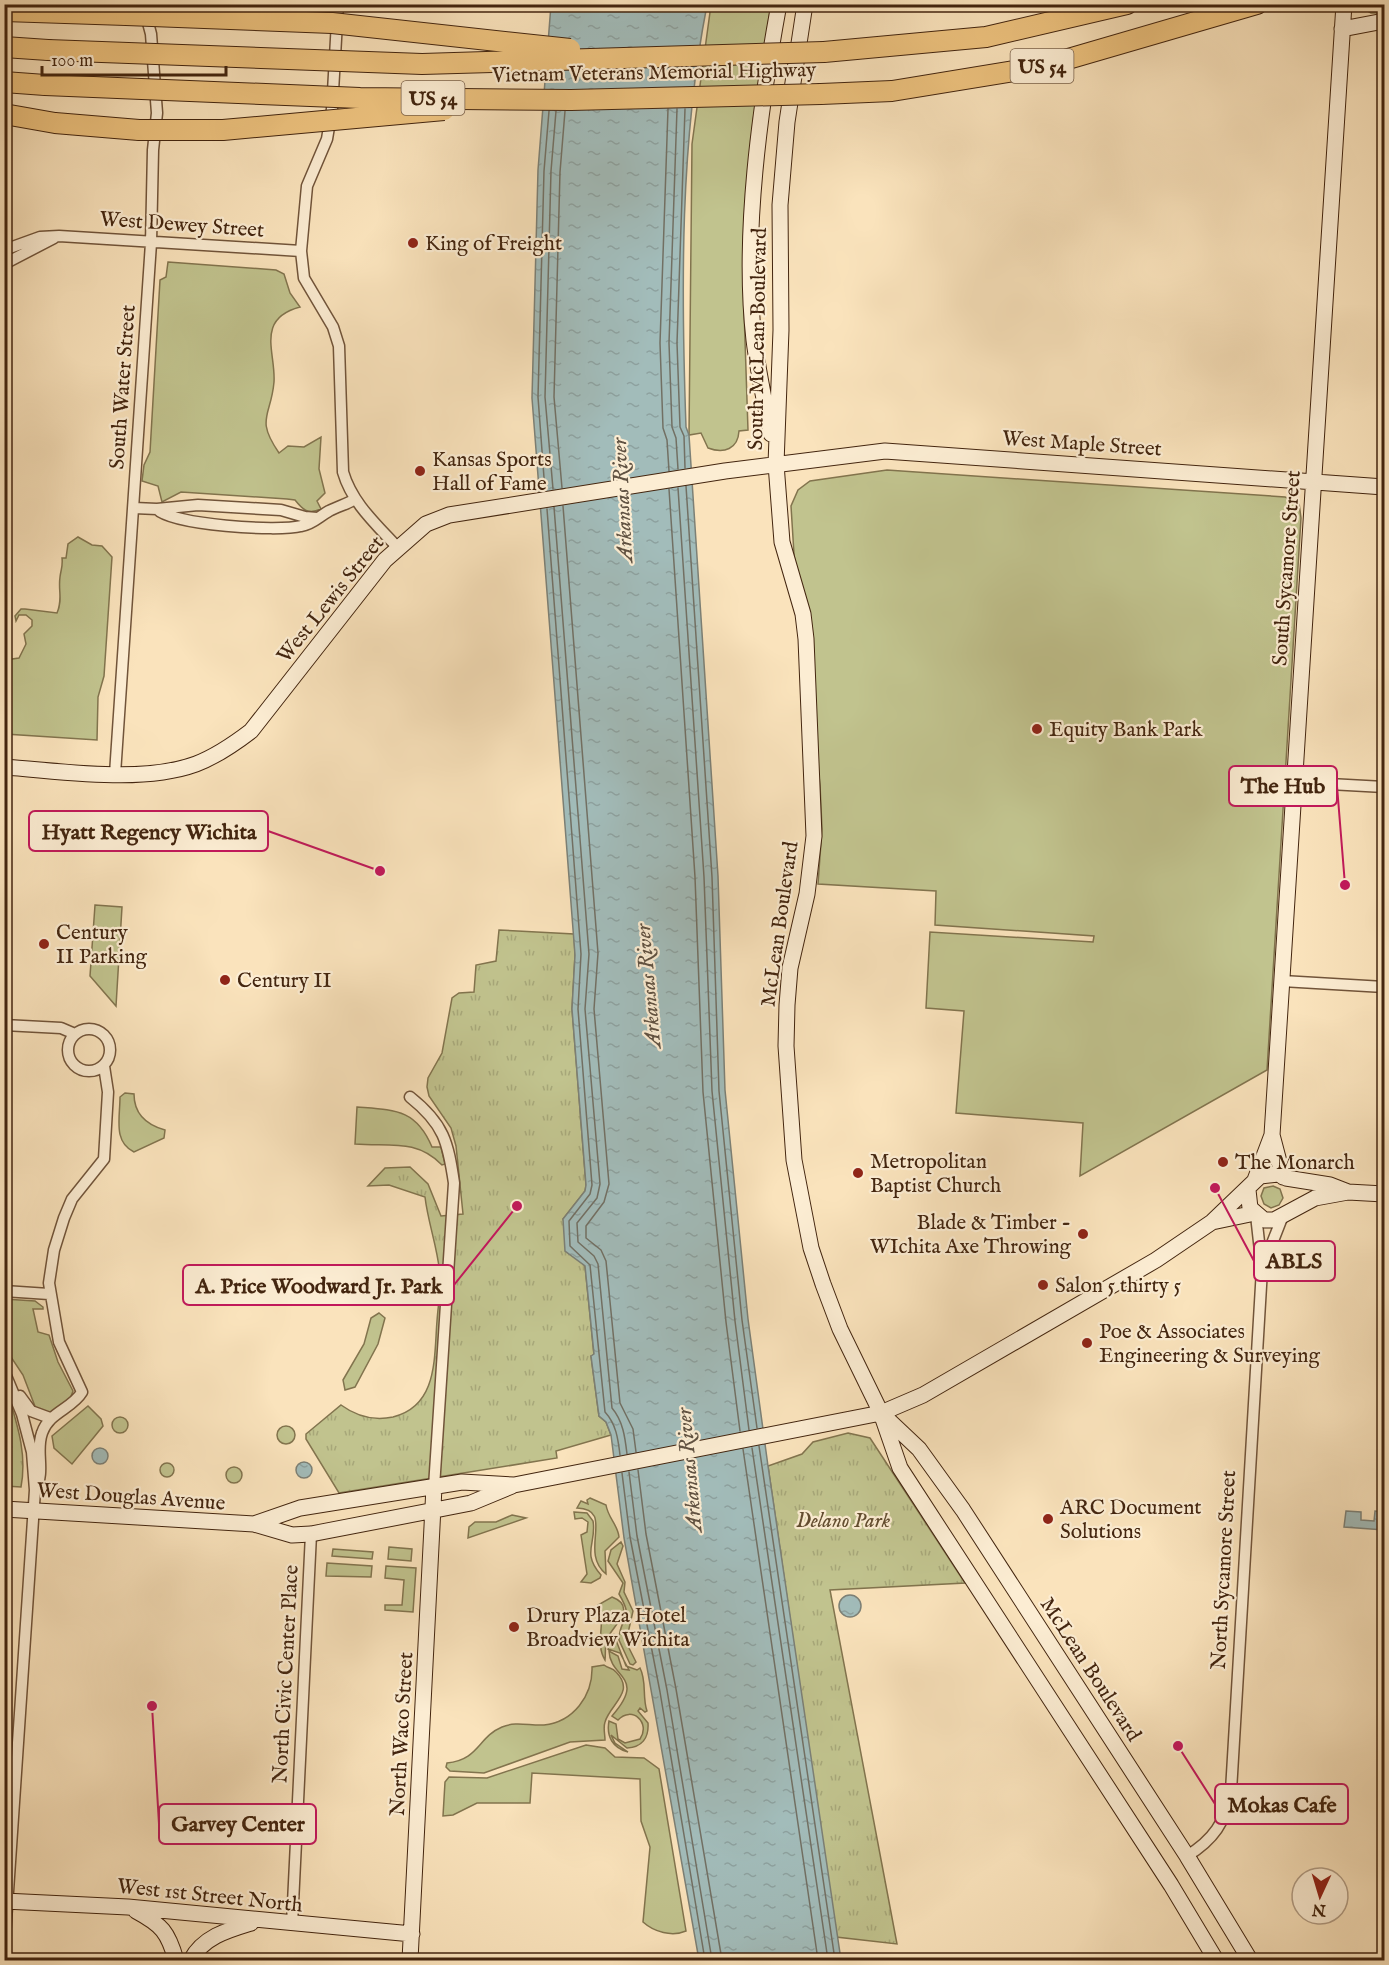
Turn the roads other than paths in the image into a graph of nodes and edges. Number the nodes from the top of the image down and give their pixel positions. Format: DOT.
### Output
graph roads {
  1 [pos="143,4"];
  2 [pos="338,4"];
  3 [pos="779,4"];
  4 [pos="805,4"];
  5 [pos="1127,4"];
  6 [pos="1257,4"];
  7 [pos="1344,4"];
  8 [pos="4,11"];
  9 [pos="1384,21"];
  10 [pos="1342,29"];
  11 [pos="4,46"];
  12 [pos="642,57"];
  13 [pos="4,82"];
  14 [pos="571,100"];
  15 [pos="4,114"];
  16 [pos="59,236"];
  17 [pos="152,243"];
  18 [pos="4,250"];
  19 [pos="301,251"];
  20 [pos="4,264"];
  21 [pos="776,464"];
  22 [pos="1313,483"];
  23 [pos="1384,487"];
  24 [pos="354,500"];
  25 [pos="134,508"];
  26 [pos="157,510"];
  27 [pos="320,518"];
  28 [pos="398,548"];
  29 [pos="4,767"];
  30 [pos="115,774"];
  31 [pos="1293,782"];
  32 [pos="1384,787"];
  33 [pos="1282,981"];
  34 [pos="1384,987"];
  35 [pos="4,1025"];
  36 [pos="75,1034"];
  37 [pos="104,1066"];
  38 [pos="410,1097"];
  39 [pos="1272,1135"];
  40 [pos="1284,1178"];
  41 [pos="1252,1184"];
  42 [pos="1348,1192"];
  43 [pos="1384,1194"];
  44 [pos="1255,1214"];
  45 [pos="1286,1215"];
  46 [pos="1212,1222"];
  47 [pos="1262,1269"];
  48 [pos="4,1291"];
  49 [pos="49,1294"];
  50 [pos="4,1371"];
  51 [pos="13,1388"];
  52 [pos="881,1413"];
  53 [pos="50,1418"];
  54 [pos="514,1485"];
  55 [pos="434,1487"];
  56 [pos="35,1490"];
  57 [pos="4,1509"];
  58 [pos="433,1510"];
  59 [pos="34,1511"];
  60 [pos="254,1524"];
  61 [pos="311,1534"];
  62 [pos="1188,1856"];
  63 [pos="6,1901"];
  64 [pos="128,1907"];
  65 [pos="257,1921"];
  66 [pos="292,1924"];
  67 [pos="412,1934"];
  68 [pos="4,1951"];
  69 [pos="176,1960"];
  70 [pos="191,1960"];
  71 [pos="410,1960"];
  72 [pos="1216,1960"];
  73 [pos="1250,1960"];
  1 -- 17 [label="street, South Water Street"];
  2 -- 19 [label="street"];
  3 -- 21 [label="main road, South McLean Boulevard"];
  4 -- 21 [label="main road, South McLean Boulevard"];
  5 -- 12 [label="highway, Vietnam Veterans Memorial Highway / US 54, bridge"];
  6 -- 14 [label="highway, Vietnam Veterans Memorial Highway / US 54, bridge"];
  7 -- 10 [label="main road, South Sycamore Street"];
  8 -- 12 [label="highway, bridge"];
  9 -- 10 [label="main road"];
  10 -- 22 [label="main road, South Sycamore Street"];
  11 -- 12 [label="highway, Vietnam Veterans Memorial Highway / US 54, bridge"];
  13 -- 14 [label="highway, Vietnam Veterans Memorial Highway / US 54, bridge"];
  14 -- 15 [label="highway, bridge"];
  16 -- 17 [label="street, West Dewey Street"];
  16 -- 18 [label="street, West Dewey Street"];
  16 -- 20 [label="street"];
  17 -- 19 [label="street, West Dewey Street"];
  17 -- 25 [label="street, South Water Street"];
  19 -- 24 [label="street"];
  21 -- 22 [label="main road, West Maple Street"];
  21 -- 28 [label="main road, West Lewis Street"];
  21 -- 52 [label="main road, McLean Boulevard"];
  22 -- 23 [label="main road, West Maple Street"];
  22 -- 31 [label="main road, South Sycamore Street"];
  24 -- 27 [label="street"];
  24 -- 28 [label="street"];
  25 -- 26 [label="street"];
  25 -- 30 [label="street, South Water Street"];
  26 -- 27 [label="street"];
  26 -- 27 [label="street"];
  28 -- 30 [label="main road, West Lewis Street"];
  29 -- 30 [label="main road, West Lewis Street"];
  31 -- 32 [label="street"];
  31 -- 33 [label="main road, South Sycamore Street"];
  33 -- 34 [label="street"];
  33 -- 39 [label="main road, South Sycamore Street"];
  35 -- 36 [label="street"];
  36 -- 37 [label="street"];
  36 -- 37 [label="street"];
  37 -- 49 [label="street"];
  38 -- 55 [label="street"];
  39 -- 40 [label="main road, South Sycamore Street"];
  39 -- 41 [label="main road, South Sycamore Street"];
  40 -- 41 [label="main road"];
  40 -- 42 [label="main road"];
  40 -- 45 [label="main road"];
  41 -- 44 [label="main road"];
  41 -- 46 [label="main road, West Douglas Avenue"];
  42 -- 43 [label="main road"];
  42 -- 45 [label="main road"];
  44 -- 45 [label="main road, West Douglas Avenue"];
  44 -- 46 [label="main road, West Douglas Avenue"];
  44 -- 47 [label="street, North Sycamore Street"];
  45 -- 47 [label="street, North Sycamore Street"];
  46 -- 52 [label="main road, West Douglas Avenue"];
  47 -- 62 [label="street, North Sycamore Street"];
  48 -- 49 [label="street"];
  49 -- 53 [label="street"];
  50 -- 51 [label="street"];
  51 -- 53 [label="street"];
  51 -- 56 [label="street"];
  52 -- 54 [label="main road, West Douglas Avenue"];
  52 -- 62 [label="main road, McLean Boulevard"];
  52 -- 72 [label="main road, McLean Boulevard"];
  53 -- 56 [label="street"];
  54 -- 55 [label="main road, West Douglas Avenue"];
  54 -- 58 [label="main road, West Douglas Avenue"];
  55 -- 58 [label="main road, North Waco Street"];
  55 -- 60 [label="main road, West Douglas Avenue"];
  56 -- 59 [label="street"];
  57 -- 59 [label="main road, West Douglas Avenue"];
  58 -- 61 [label="main road, West Douglas Avenue"];
  58 -- 67 [label="main road, North Waco Street"];
  59 -- 60 [label="main road, West Douglas Avenue"];
  59 -- 63 [label="street"];
  60 -- 61 [label="main road, West Douglas Avenue"];
  61 -- 66 [label="street, North Civic Center Place"];
  62 -- 73 [label="main road, McLean Boulevard"];
  63 -- 64 [label="main road, West 1st Street North"];
  63 -- 68 [label="street"];
  64 -- 65 [label="main road, West 1st Street North"];
  64 -- 69 [label="main road"];
  65 -- 66 [label="main road, West 1st Street North"];
  65 -- 70 [label="main road"];
  66 -- 67 [label="main road, West 1st Street North"];
  67 -- 71 [label="main road, North Waco Street"];
}
